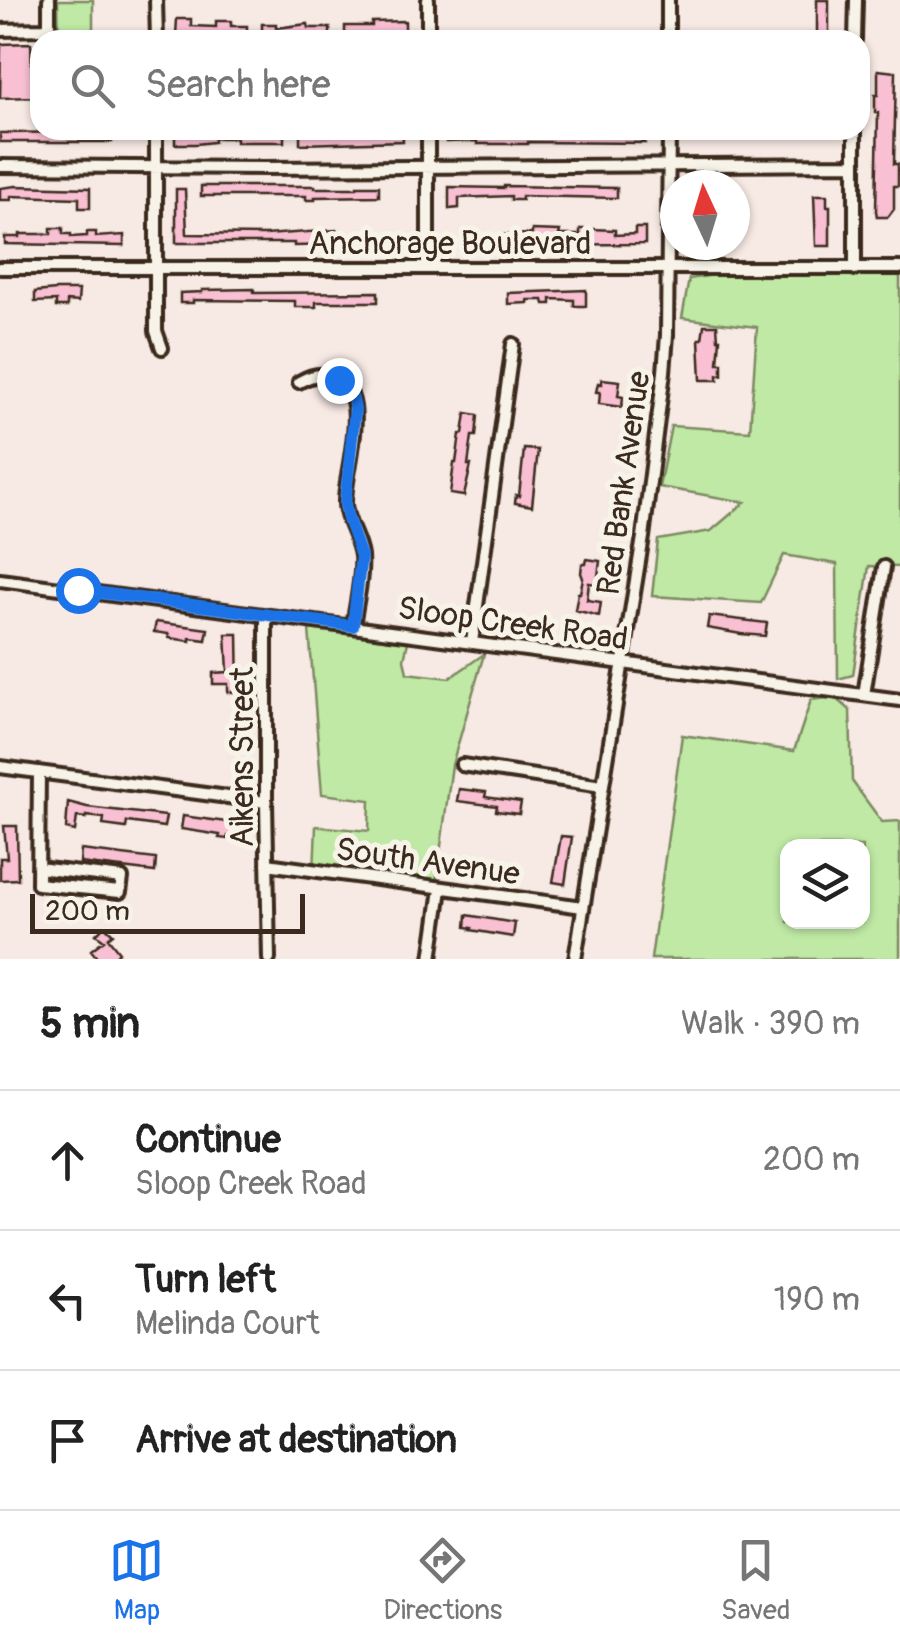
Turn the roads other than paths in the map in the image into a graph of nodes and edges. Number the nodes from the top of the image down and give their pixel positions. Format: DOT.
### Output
graph roads {
  1 [pos="49,0"];
  2 [pos="156,0"];
  3 [pos="428,0"];
  4 [pos="668,0"];
  5 [pos="856,0"];
  6 [pos="0,30"];
  7 [pos="156,30"];
  8 [pos="428,30"];
  9 [pos="668,30"];
  10 [pos="855,30"];
  11 [pos="156,140"];
  12 [pos="428,140"];
  13 [pos="669,140"];
  14 [pos="855,140"];
  15 [pos="670,164"];
  16 [pos="855,164"];
  17 [pos="156,165"];
  18 [pos="0,166"];
  19 [pos="429,166"];
  20 [pos="428,267"];
  21 [pos="0,268"];
  22 [pos="668,268"];
  23 [pos="900,268"];
  24 [pos="855,269"];
  25 [pos="154,270"];
  26 [pos="513,344"];
  27 [pos="162,348"];
  28 [pos="299,382"];
  29 [pos="884,567"];
  30 [pos="0,580"];
  31 [pos="266,614"];
  32 [pos="353,626"];
  33 [pos="472,642"];
  34 [pos="622,664"];
  35 [pos="864,695"];
  36 [pos="900,700"];
  37 [pos="462,765"];
  38 [pos="0,767"];
  39 [pos="38,772"];
  40 [pos="602,786"];
  41 [pos="266,802"];
  42 [pos="268,864"];
  43 [pos="38,868"];
  44 [pos="441,889"];
  45 [pos="583,906"];
  46 [pos="269,959"];
  47 [pos="431,959"];
  48 [pos="576,959"];
  1 -- 6 [label="street"];
  2 -- 7 [label="street"];
  3 -- 8 [label="street"];
  4 -- 9 [label="street"];
  5 -- 10 [label="street"];
  11 -- 17 [label="street"];
  12 -- 19 [label="street"];
  13 -- 15 [label="street, Red Bank Avenue"];
  14 -- 16 [label="street"];
  15 -- 16 [label="street"];
  15 -- 19 [label="street"];
  15 -- 22 [label="street, Red Bank Avenue"];
  16 -- 24 [label="street"];
  17 -- 18 [label="street"];
  17 -- 19 [label="street"];
  17 -- 25 [label="street"];
  19 -- 20 [label="street"];
  20 -- 22 [label="street, Anchorage Boulevard"];
  20 -- 25 [label="street, Anchorage Boulevard"];
  21 -- 25 [label="street, Anchorage Boulevard"];
  22 -- 24 [label="street, Anchorage Boulevard"];
  22 -- 34 [label="street, Red Bank Avenue"];
  23 -- 24 [label="street, Anchorage Boulevard"];
  25 -- 27 [label="street"];
  26 -- 33 [label="street"];
  28 -- 32 [label="street"];
  29 -- 35 [label="street"];
  30 -- 31 [label="street, Sloop Creek Road"];
  31 -- 32 [label="street, Sloop Creek Road"];
  31 -- 41 [label="street, Aikens Street"];
  32 -- 33 [label="street, Sloop Creek Road"];
  33 -- 34 [label="street, Sloop Creek Road"];
  34 -- 35 [label="street, Sloop Creek Road"];
  34 -- 40 [label="street, Red Bank Avenue"];
  35 -- 36 [label="street, Sloop Creek Road"];
  37 -- 40 [label="street"];
  38 -- 39 [label="street"];
  39 -- 41 [label="street"];
  39 -- 43 [label="street"];
  40 -- 45 [label="street, Red Bank Avenue"];
  41 -- 42 [label="street, Aikens Street"];
  42 -- 44 [label="street, South Avenue"];
  42 -- 46 [label="street, Aikens Street"];
  43 -- 43 [label="street"];
  44 -- 45 [label="street, South Avenue"];
  44 -- 47 [label="street"];
  45 -- 48 [label="street, Red Bank Avenue"];
}
